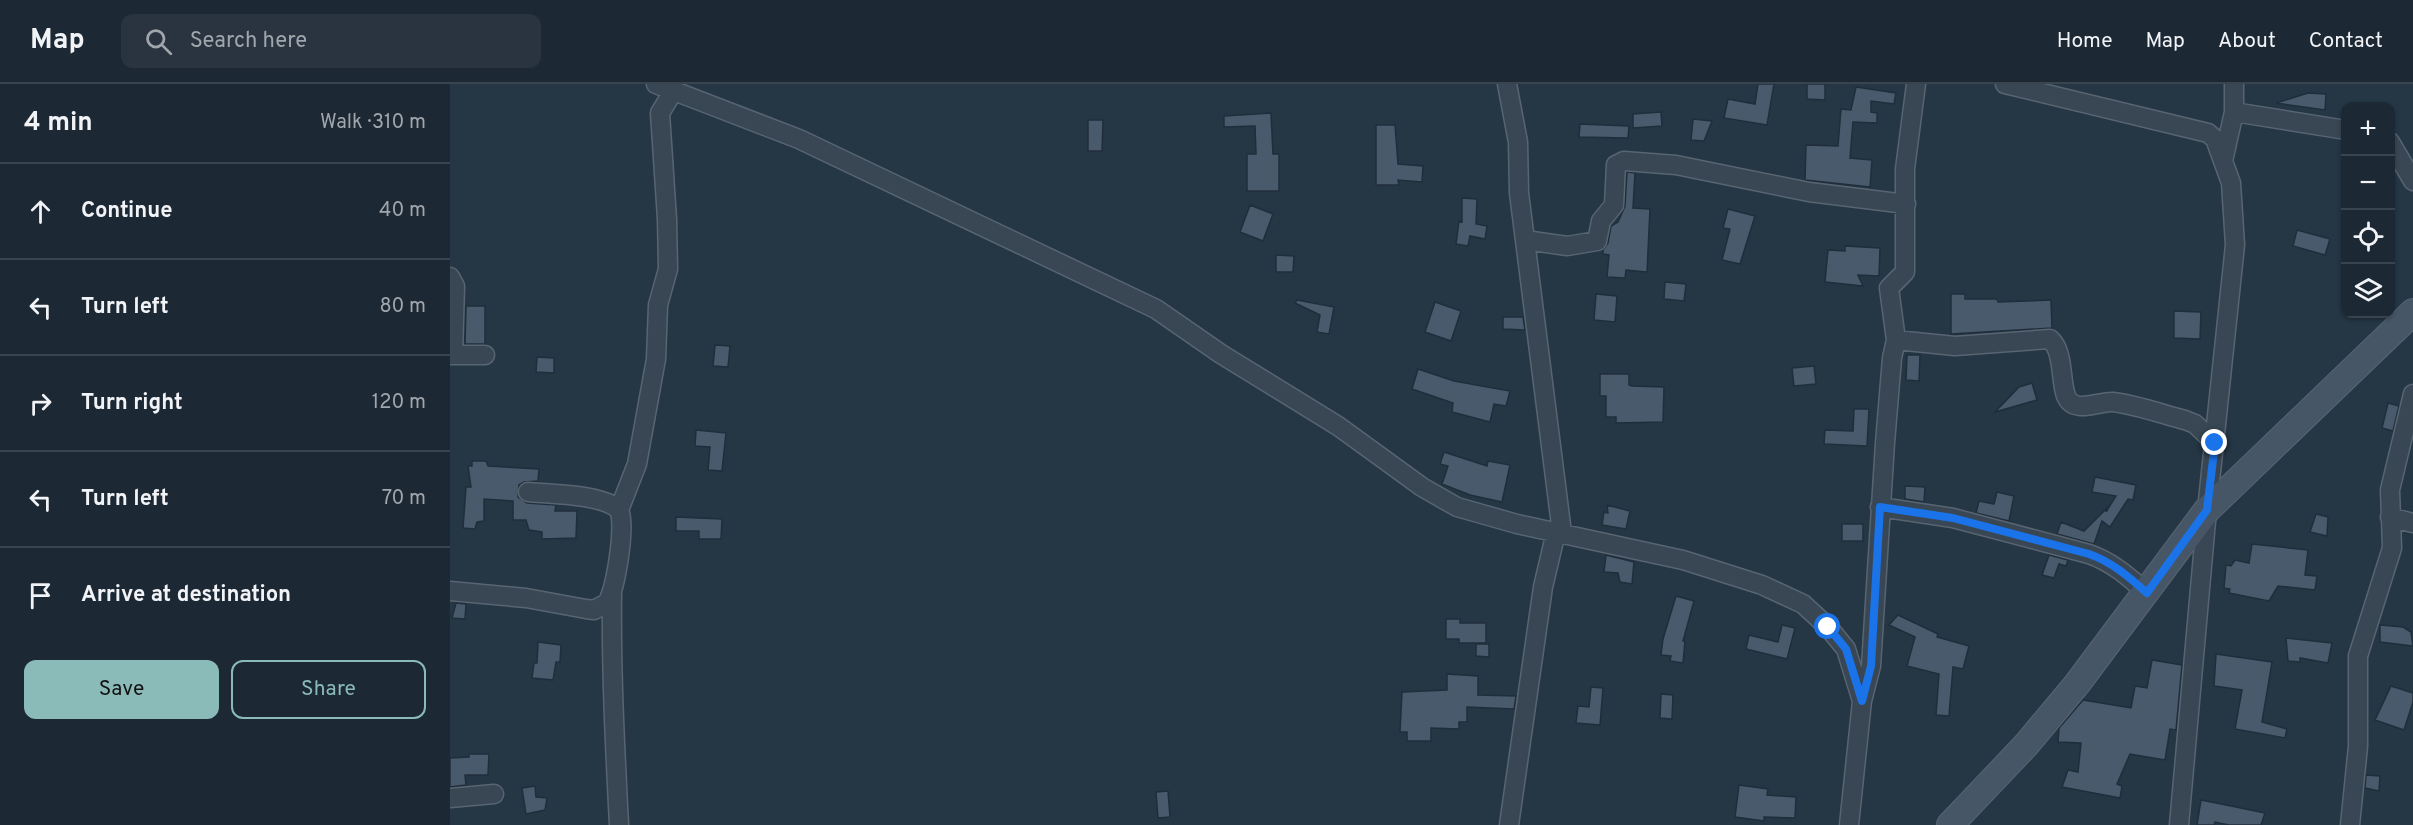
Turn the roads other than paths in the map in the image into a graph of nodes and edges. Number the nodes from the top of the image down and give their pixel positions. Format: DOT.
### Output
graph roads {
  1 [pos="656,84"];
  2 [pos="1507,84"];
  3 [pos="1516,84"];
  4 [pos="1916,84"];
  5 [pos="2005,84"];
  6 [pos="2234,84"];
  7 [pos="674,90"];
  8 [pos="2234,112"];
  9 [pos="2341,129"];
  10 [pos="1518,142"];
  11 [pos="2395,149"];
  12 [pos="2223,161"];
  13 [pos="2413,181"];
  14 [pos="1906,204"];
  15 [pos="1525,240"];
  16 [pos="450,276"];
  17 [pos="2413,312"];
  18 [pos="1896,340"];
  19 [pos="451,355"];
  20 [pos="485,355"];
  21 [pos="2413,394"];
  22 [pos="2215,443"];
  23 [pos="528,492"];
  24 [pos="1880,507"];
  25 [pos="619,510"];
  26 [pos="2207,510"];
  27 [pos="2390,517"];
  28 [pos="2413,522"];
  29 [pos="1559,532"];
  30 [pos="450,591"];
  31 [pos="612,592"];
  32 [pos="2147,593"];
  33 [pos="1862,701"];
  34 [pos="494,794"];
  35 [pos="450,798"];
  36 [pos="619,825"];
  37 [pos="1509,825"];
  38 [pos="1849,825"];
  39 [pos="1950,825"];
  40 [pos="2180,825"];
  41 [pos="2350,825"];
  1 -- 7 [label="street"];
  2 -- 10 [label="street"];
  3 -- 10 [label="street"];
  4 -- 14 [label="street"];
  5 -- 12 [label="street"];
  6 -- 8 [label="street"];
  7 -- 25 [label="street"];
  7 -- 29 [label="street"];
  8 -- 9 [label="street"];
  8 -- 12 [label="street"];
  10 -- 15 [label="street"];
  11 -- 13 [label="street"];
  12 -- 22 [label="street"];
  14 -- 15 [label="street"];
  14 -- 18 [label="street"];
  15 -- 29 [label="street"];
  16 -- 19 [label="street"];
  17 -- 26 [label="street"];
  18 -- 22 [label="street"];
  18 -- 24 [label="street"];
  19 -- 20 [label="street"];
  21 -- 27 [label="street"];
  22 -- 26 [label="street"];
  23 -- 25 [label="street"];
  24 -- 32 [label="street"];
  24 -- 33 [label="street"];
  25 -- 31 [label="street"];
  26 -- 32 [label="street"];
  26 -- 40 [label="street"];
  27 -- 28 [label="street"];
  27 -- 41 [label="street"];
  29 -- 33 [label="street"];
  29 -- 37 [label="street"];
  30 -- 31 [label="street"];
  31 -- 36 [label="street"];
  32 -- 39 [label="street"];
  33 -- 38 [label="street"];
  34 -- 35 [label="street"];
}
